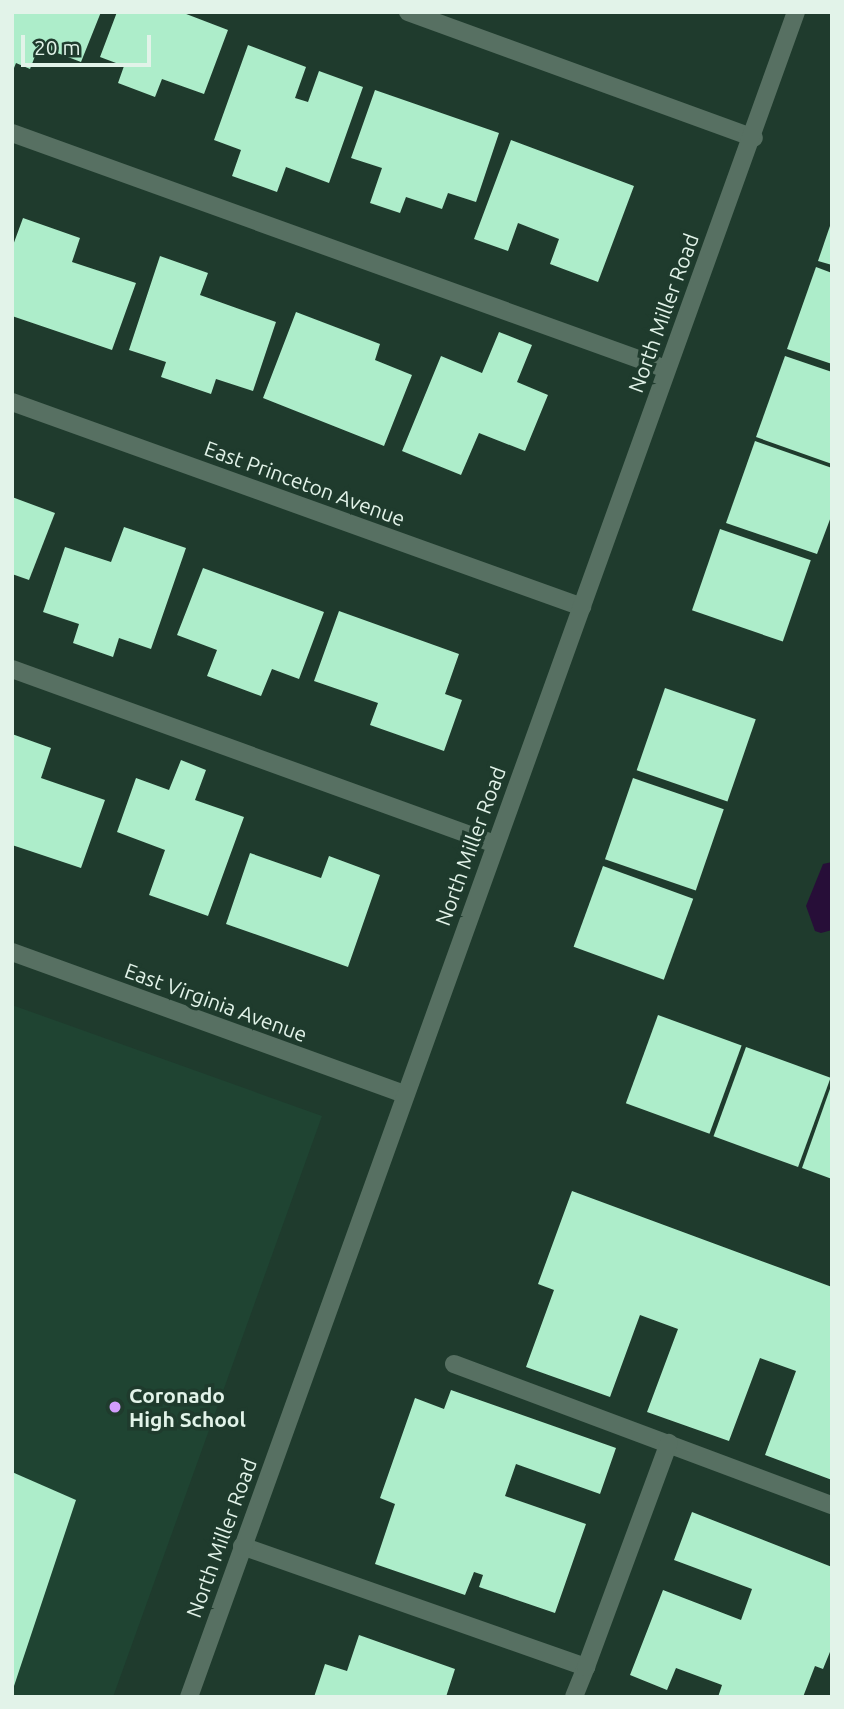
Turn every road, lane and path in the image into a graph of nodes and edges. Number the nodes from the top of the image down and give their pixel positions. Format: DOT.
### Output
graph roads {
  1 [pos="408,12"];
  2 [pos="796,12"];
  3 [pos="12,133"];
  4 [pos="754,138"];
  5 [pos="666,369"];
  6 [pos="12,402"];
  7 [pos="582,607"];
  8 [pos="12,669"];
  9 [pos="495,844"];
  10 [pos="12,951"];
  11 [pos="404,1094"];
  12 [pos="454,1364"];
  13 [pos="669,1443"];
  14 [pos="832,1505"];
  15 [pos="242,1546"];
  16 [pos="586,1667"];
  17 [pos="189,1697"];
  18 [pos="574,1697"];
  1 -- 4 [label="street"];
  2 -- 4 [label="street, North Miller Road"];
  3 -- 5 [label="street"];
  4 -- 5 [label="street, North Miller Road"];
  5 -- 7 [label="street, North Miller Road"];
  6 -- 7 [label="street, East Princeton Avenue"];
  7 -- 9 [label="street, North Miller Road"];
  8 -- 9 [label="street"];
  9 -- 11 [label="street, North Miller Road"];
  10 -- 11 [label="street, East Virginia Avenue"];
  11 -- 15 [label="street, North Miller Road"];
  12 -- 13 [label="street"];
  13 -- 14 [label="street"];
  13 -- 16 [label="street"];
  15 -- 16 [label="street"];
  15 -- 17 [label="street, North Miller Road"];
  16 -- 18 [label="street"];
}
